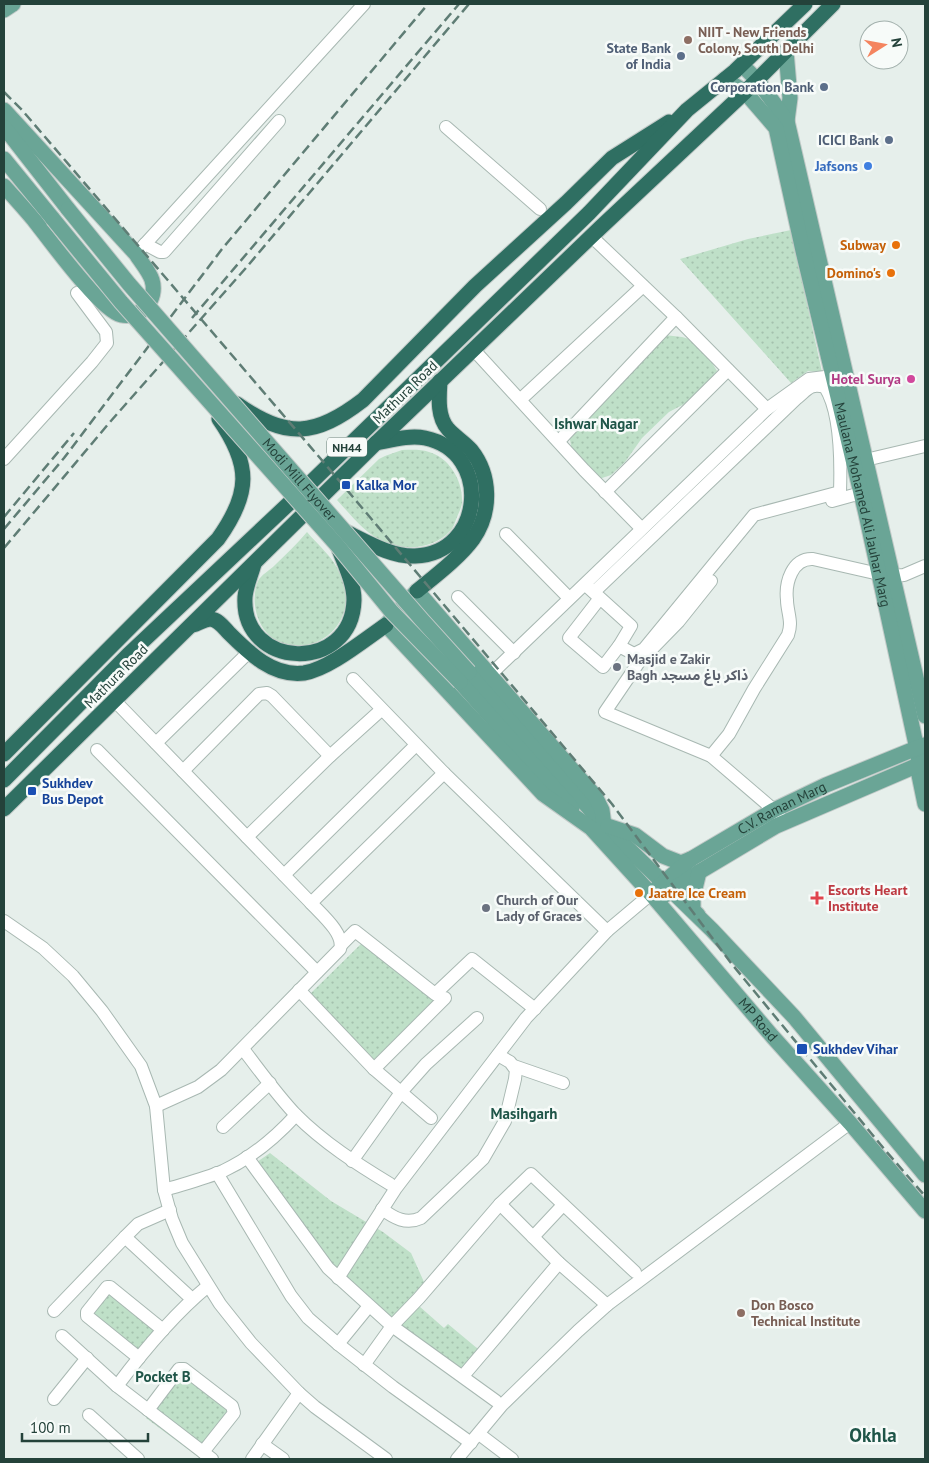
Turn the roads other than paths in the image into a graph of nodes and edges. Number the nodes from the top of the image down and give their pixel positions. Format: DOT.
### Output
graph roads {
  1 [pos="13,4"];
  2 [pos="364,4"];
  3 [pos="805,4"];
  4 [pos="833,4"];
  5 [pos="4,10"];
  6 [pos="786,51"];
  7 [pos="742,65"];
  8 [pos="725,79"];
  9 [pos="757,80"];
  10 [pos="745,92"];
  11 [pos="4,110"];
  12 [pos="687,110"];
  13 [pos="265,112"];
  14 [pos="788,121"];
  15 [pos="4,127"];
  16 [pos="446,127"];
  17 [pos="4,159"];
  18 [pos="4,186"];
  19 [pos="540,209"];
  20 [pos="591,236"];
  21 [pos="140,249"];
  22 [pos="643,286"];
  23 [pos="78,293"];
  24 [pos="676,317"];
  25 [pos="474,349"];
  26 [pos="728,370"];
  27 [pos="833,376"];
  28 [pos="440,382"];
  29 [pos="225,395"];
  30 [pos="204,397"];
  31 [pos="521,399"];
  32 [pos="767,409"];
  33 [pos="559,441"];
  34 [pos="376,443"];
  35 [pos="925,446"];
  36 [pos="4,459"];
  37 [pos="859,462"];
  38 [pos="605,492"];
  39 [pos="861,493"];
  40 [pos="640,528"];
  41 [pos="346,532"];
  42 [pos="506,534"];
  43 [pos="337,545"];
  44 [pos="256,560"];
  45 [pos="925,566"];
  46 [pos="886,575"];
  47 [pos="593,591"];
  48 [pos="417,592"];
  49 [pos="458,597"];
  50 [pos="569,598"];
  51 [pos="386,625"];
  52 [pos="188,627"];
  53 [pos="619,646"];
  54 [pos="250,651"];
  55 [pos="514,652"];
  56 [pos="490,674"];
  57 [pos="352,679"];
  58 [pos="114,700"];
  59 [pos="924,707"];
  60 [pos="381,710"];
  61 [pos="156,743"];
  62 [pos="416,745"];
  63 [pos="921,747"];
  64 [pos="97,750"];
  65 [pos="4,754"];
  66 [pos="330,756"];
  67 [pos="711,756"];
  68 [pos="922,763"];
  69 [pos="183,771"];
  70 [pos="444,774"];
  71 [pos="4,780"];
  72 [pos="562,787"];
  73 [pos="925,804"];
  74 [pos="4,809"];
  75 [pos="774,810"];
  76 [pos="784,822"];
  77 [pos="598,827"];
  78 [pos="248,837"];
  79 [pos="695,866"];
  80 [pos="284,875"];
  81 [pos="667,886"];
  82 [pos="654,898"];
  83 [pos="311,903"];
  84 [pos="4,921"];
  85 [pos="712,930"];
  86 [pos="607,931"];
  87 [pos="341,945"];
  88 [pos="317,972"];
  89 [pos="299,990"];
  90 [pos="445,998"];
  91 [pos="535,1008"];
  92 [pos="477,1018"];
  93 [pos="243,1049"];
  94 [pos="498,1055"];
  95 [pos="514,1066"];
  96 [pos="374,1069"];
  97 [pos="270,1083"];
  98 [pos="563,1083"];
  99 [pos="402,1091"];
  100 [pos="156,1106"];
  101 [pos="296,1115"];
  102 [pos="431,1118"];
  103 [pos="850,1123"];
  104 [pos="223,1126"];
  105 [pos="247,1157"];
  106 [pos="352,1161"];
  107 [pos="217,1173"];
  108 [pos="925,1175"];
  109 [pos="390,1184"];
  110 [pos="164,1190"];
  111 [pos="500,1204"];
  112 [pos="563,1205"];
  113 [pos="382,1209"];
  114 [pos="170,1210"];
  115 [pos="925,1211"];
  116 [pos="124,1237"];
  117 [pos="533,1237"];
  118 [pos="559,1264"];
  119 [pos="635,1272"];
  120 [pos="338,1278"];
  121 [pos="208,1286"];
  122 [pos="192,1299"];
  123 [pos="607,1305"];
  124 [pos="369,1306"];
  125 [pos="54,1311"];
  126 [pos="392,1326"];
  127 [pos="163,1330"];
  128 [pos="62,1336"];
  129 [pos="338,1344"];
  130 [pos="87,1358"];
  131 [pos="138,1358"];
  132 [pos="364,1365"];
  133 [pos="463,1376"];
  134 [pos="117,1386"];
  135 [pos="299,1393"];
  136 [pos="54,1399"];
  137 [pos="496,1401"];
  138 [pos="148,1410"];
  139 [pos="89,1415"];
  140 [pos="475,1439"];
  141 [pos="262,1444"];
  142 [pos="208,1456"];
  143 [pos="138,1459"];
  144 [pos="252,1459"];
  145 [pos="283,1459"];
  146 [pos="386,1459"];
  147 [pos="457,1459"];
  148 [pos="512,1459"];
  1 -- 5 [label="main road"];
  2 -- 13 [label="street"];
  3 -- 7 [label="highway, Mathura Road / NH44"];
  4 -- 6 [label="highway, Mathura Road / NH44"];
  6 -- 9 [label="highway, Mathura Road / NH44"];
  6 -- 14 [label="main road"];
  7 -- 8 [label="highway, Mathura Road / NH44"];
  7 -- 9 [label="main road, Maulana Mohamed Ali Jauhar Marg"];
  8 -- 10 [label="main road, Maulana Mohamed Ali Jauhar Marg"];
  8 -- 12 [label="highway, Mathura Road / NH44"];
  9 -- 10 [label="highway, Mathura Road / NH44"];
  9 -- 14 [label="main road, Maulana Mohamed Ali Jauhar Marg"];
  10 -- 20 [label="highway, Mathura Road / NH44"];
  10 -- 27 [label="main road, Maulana Mohamed Ali Jauhar Marg"];
  11 -- 21 [label="main road"];
  12 -- 29 [label="highway, bridge"];
  12 -- 71 [label="highway, Mathura Road / NH44"];
  13 -- 21 [label="street"];
  13 -- 21 [label="street"];
  14 -- 37 [label="main road, Maulana Mohamed Ali Jauhar Marg"];
  15 -- 29 [label="main road, Modi Mill Flyover, bridge"];
  16 -- 19 [label="street"];
  17 -- 30 [label="main road, Modi Mill Flyover, bridge"];
  18 -- 21 [label="main road"];
  20 -- 22 [label="street"];
  20 -- 25 [label="highway, Mathura Road / NH44"];
  22 -- 24 [label="street"];
  22 -- 31 [label="street"];
  23 -- 36 [label="street"];
  24 -- 26 [label="street"];
  24 -- 33 [label="street"];
  25 -- 28 [label="highway, Mathura Road / NH44"];
  25 -- 31 [label="street"];
  26 -- 32 [label="street"];
  26 -- 38 [label="street"];
  27 -- 32 [label="street"];
  27 -- 37 [label="main road, Maulana Mohamed Ali Jauhar Marg"];
  28 -- 34 [label="highway, Mathura Road / NH44"];
  28 -- 48 [label="highway"];
  29 -- 41 [label="main road, Modi Mill Flyover, bridge"];
  30 -- 43 [label="main road, Modi Mill Flyover, bridge"];
  30 -- 65 [label="highway, bridge"];
  31 -- 33 [label="street"];
  32 -- 40 [label="street"];
  33 -- 38 [label="street"];
  34 -- 41 [label="highway"];
  34 -- 44 [label="highway, Mathura Road / NH44"];
  35 -- 37 [label="street"];
  37 -- 39 [label="main road, Maulana Mohamed Ali Jauhar Marg"];
  37 -- 46 [label="main road, Maulana Mohamed Ali Jauhar Marg"];
  38 -- 40 [label="street"];
  39 -- 46 [label="main road, Maulana Mohamed Ali Jauhar Marg"];
  39 -- 67 [label="street"];
  40 -- 47 [label="street"];
  41 -- 72 [label="main road, Modi Mill Flyover, bridge"];
  42 -- 50 [label="street"];
  43 -- 44 [label="highway"];
  43 -- 72 [label="main road, Modi Mill Flyover, bridge"];
  44 -- 52 [label="highway, Mathura Road / NH44"];
  45 -- 46 [label="street"];
  46 -- 59 [label="main road, Maulana Mohamed Ali Jauhar Marg"];
  46 -- 63 [label="main road, Maulana Mohamed Ali Jauhar Marg"];
  46 -- 67 [label="street"];
  47 -- 50 [label="street"];
  47 -- 53 [label="street"];
  47 -- 53 [label="street"];
  47 -- 53 [label="street"];
  48 -- 51 [label="main road"];
  48 -- 56 [label="main road"];
  49 -- 55 [label="street"];
  50 -- 55 [label="street"];
  51 -- 54 [label="highway"];
  51 -- 77 [label="main road"];
  52 -- 54 [label="highway"];
  52 -- 58 [label="highway, Mathura Road / NH44"];
  54 -- 61 [label="street"];
  55 -- 56 [label="street"];
  56 -- 77 [label="main road"];
  57 -- 60 [label="street"];
  58 -- 61 [label="street"];
  58 -- 74 [label="highway, Mathura Road / NH44"];
  60 -- 62 [label="street"];
  60 -- 66 [label="street"];
  61 -- 69 [label="street"];
  62 -- 70 [label="street"];
  62 -- 80 [label="street"];
  63 -- 68 [label="main road, Maulana Mohamed Ali Jauhar Marg"];
  63 -- 75 [label="main road, C.V. Raman Marg"];
  64 -- 88 [label="street"];
  66 -- 69 [label="street"];
  66 -- 78 [label="street"];
  67 -- 75 [label="street"];
  68 -- 73 [label="main road, Maulana Mohamed Ali Jauhar Marg"];
  68 -- 76 [label="main road, C.V. Raman Marg"];
  69 -- 78 [label="street"];
  70 -- 83 [label="street"];
  70 -- 86 [label="street"];
  72 -- 77 [label="main road, Modi Mill Flyover"];
  75 -- 76 [label="street"];
  75 -- 79 [label="main road, C.V. Raman Marg"];
  76 -- 79 [label="main road, C.V. Raman Marg"];
  77 -- 79 [label="main road"];
  77 -- 81 [label="main road, MP Road"];
  77 -- 82 [label="main road, MP Road"];
  78 -- 80 [label="street"];
  79 -- 81 [label="main road, C.V. Raman Marg"];
  79 -- 85 [label="main road"];
  80 -- 83 [label="street"];
  81 -- 82 [label="main road, C.V. Raman Marg"];
  81 -- 85 [label="main road, MP Road"];
  82 -- 86 [label="street"];
  82 -- 103 [label="main road, MP Road"];
  83 -- 87 [label="street"];
  84 -- 100 [label="street"];
  85 -- 108 [label="main road, MP Road"];
  86 -- 91 [label="street"];
  87 -- 88 [label="street"];
  87 -- 91 [label="street"];
  88 -- 89 [label="street"];
  89 -- 93 [label="street"];
  89 -- 96 [label="street"];
  90 -- 96 [label="street"];
  91 -- 94 [label="street"];
  92 -- 99 [label="street"];
  93 -- 97 [label="street"];
  93 -- 100 [label="street"];
  94 -- 95 [label="street"];
  94 -- 113 [label="street"];
  95 -- 98 [label="street"];
  95 -- 113 [label="street"];
  96 -- 99 [label="street"];
  97 -- 101 [label="street"];
  97 -- 104 [label="street"];
  99 -- 102 [label="street"];
  99 -- 106 [label="street"];
  100 -- 110 [label="street"];
  101 -- 105 [label="street"];
  101 -- 106 [label="street"];
  103 -- 115 [label="main road, MP Road"];
  103 -- 123 [label="street"];
  105 -- 107 [label="street"];
  105 -- 120 [label="street"];
  106 -- 109 [label="street"];
  107 -- 110 [label="street"];
  107 -- 129 [label="street"];
  110 -- 114 [label="street"];
  111 -- 112 [label="street"];
  111 -- 117 [label="street"];
  111 -- 126 [label="street"];
  112 -- 117 [label="street"];
  112 -- 119 [label="street"];
  113 -- 120 [label="street"];
  114 -- 116 [label="street"];
  114 -- 121 [label="street"];
  116 -- 122 [label="street"];
  116 -- 125 [label="street"];
  117 -- 118 [label="street"];
  118 -- 123 [label="street"];
  118 -- 133 [label="street"];
  120 -- 124 [label="street"];
  121 -- 122 [label="street"];
  121 -- 135 [label="street"];
  122 -- 127 [label="street"];
  123 -- 140 [label="street"];
  124 -- 126 [label="street"];
  124 -- 129 [label="street"];
  126 -- 132 [label="street"];
  126 -- 133 [label="street"];
  127 -- 131 [label="street"];
  127 -- 131 [label="street"];
  128 -- 130 [label="street"];
  129 -- 132 [label="street"];
  130 -- 134 [label="street"];
  130 -- 136 [label="street"];
  131 -- 134 [label="street"];
  132 -- 140 [label="street"];
  133 -- 137 [label="street"];
  134 -- 138 [label="street"];
  135 -- 141 [label="street"];
  135 -- 146 [label="street"];
  138 -- 142 [label="street"];
  138 -- 142 [label="street"];
  139 -- 143 [label="street"];
  140 -- 147 [label="street"];
  140 -- 148 [label="street"];
  141 -- 144 [label="street"];
  141 -- 145 [label="street"];
}
